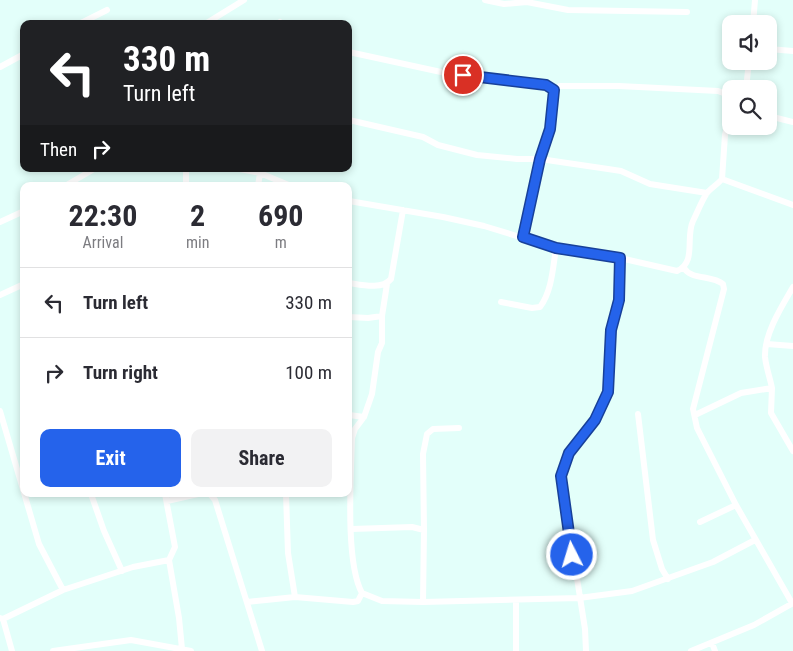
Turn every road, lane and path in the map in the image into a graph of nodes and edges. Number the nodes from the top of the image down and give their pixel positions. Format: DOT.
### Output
graph roads {
  1 [pos="244,0"];
  2 [pos="485,0"];
  3 [pos="755,0"];
  4 [pos="107,10"];
  5 [pos="687,12"];
  6 [pos="754,15"];
  7 [pos="87,20"];
  8 [pos="212,20"];
  9 [pos="777,50"];
  10 [pos="793,51"];
  11 [pos="352,53"];
  12 [pos="20,56"];
  13 [pos="0,68"];
  14 [pos="560,86"];
  15 [pos="722,93"];
  16 [pos="777,118"];
  17 [pos="352,121"];
  18 [pos="793,122"];
  19 [pos="725,135"];
  20 [pos="540,159"];
  21 [pos="89,172"];
  22 [pos="255,172"];
  23 [pos="260,173"];
  24 [pos="722,179"];
  25 [pos="73,182"];
  26 [pos="259,182"];
  27 [pos="281,182"];
  28 [pos="707,193"];
  29 [pos="352,201"];
  30 [pos="793,204"];
  31 [pos="404,210"];
  32 [pos="20,213"];
  33 [pos="0,222"];
  34 [pos="523,237"];
  35 [pos="556,248"];
  36 [pos="620,258"];
  37 [pos="684,268"];
  38 [pos="352,283"];
  39 [pos="387,284"];
  40 [pos="20,286"];
  41 [pos="793,287"];
  42 [pos="0,295"];
  43 [pos="501,302"];
  44 [pos="382,316"];
  45 [pos="352,317"];
  46 [pos="767,344"];
  47 [pos="793,346"];
  48 [pos="772,388"];
  49 [pos="0,411"];
  50 [pos="638,414"];
  51 [pos="352,415"];
  52 [pos="695,415"];
  53 [pos="364,417"];
  54 [pos="460,428"];
  55 [pos="793,451"];
  56 [pos="20,479"];
  57 [pos="25,497"];
  58 [pos="92,497"];
  59 [pos="166,497"];
  60 [pos="186,497"];
  61 [pos="212,497"];
  62 [pos="286,497"];
  63 [pos="167,502"];
  64 [pos="736,505"];
  65 [pos="700,522"];
  66 [pos="352,529"];
  67 [pos="424,530"];
  68 [pos="755,540"];
  69 [pos="169,560"];
  70 [pos="122,571"];
  71 [pos="668,579"];
  72 [pos="63,590"];
  73 [pos="362,594"];
  74 [pos="295,597"];
  75 [pos="579,598"];
  76 [pos="516,600"];
  77 [pos="247,602"];
  78 [pos="423,602"];
  79 [pos="793,603"];
  80 [pos="2,619"];
  81 [pos="712,643"];
  82 [pos="182,649"];
  83 [pos="12,651"];
  84 [pos="53,651"];
  85 [pos="191,651"];
  86 [pos="262,651"];
  87 [pos="516,651"];
  88 [pos="586,651"];
  89 [pos="691,651"];
  90 [pos="715,651"];
  1 -- 8 [label="street"];
  2 -- 5 [label="street"];
  3 -- 6 [label="street"];
  4 -- 7 [label="street"];
  9 -- 10 [label="street"];
  11 -- 20 [label="street"];
  12 -- 13 [label="street"];
  14 -- 15 [label="street"];
  16 -- 18 [label="street"];
  17 -- 20 [label="street"];
  19 -- 24 [label="street"];
  20 -- 28 [label="street"];
  20 -- 34 [label="street"];
  21 -- 25 [label="street"];
  22 -- 23 [label="street"];
  23 -- 26 [label="street"];
  23 -- 27 [label="street"];
  24 -- 28 [label="street"];
  24 -- 30 [label="street"];
  28 -- 37 [label="street"];
  29 -- 31 [label="street"];
  31 -- 34 [label="street"];
  31 -- 39 [label="street"];
  32 -- 33 [label="street"];
  34 -- 35 [label="street"];
  35 -- 36 [label="street"];
  35 -- 43 [label="street"];
  36 -- 37 [label="street"];
  36 -- 75 [label="street"];
  37 -- 52 [label="street"];
  38 -- 39 [label="street"];
  39 -- 44 [label="street"];
  40 -- 42 [label="street"];
  41 -- 46 [label="street"];
  44 -- 45 [label="street"];
  44 -- 53 [label="street"];
  46 -- 47 [label="street"];
  46 -- 48 [label="street"];
  48 -- 52 [label="street"];
  48 -- 55 [label="street"];
  49 -- 56 [label="street"];
  50 -- 71 [label="street"];
  51 -- 53 [label="street"];
  52 -- 64 [label="street"];
  53 -- 66 [label="street"];
  54 -- 67 [label="street"];
  57 -- 72 [label="street"];
  58 -- 70 [label="street"];
  59 -- 63 [label="street"];
  60 -- 63 [label="street"];
  61 -- 77 [label="street"];
  62 -- 74 [label="street"];
  63 -- 69 [label="street"];
  64 -- 65 [label="street"];
  64 -- 68 [label="street"];
  66 -- 67 [label="street"];
  66 -- 73 [label="street"];
  67 -- 78 [label="street"];
  68 -- 71 [label="street"];
  68 -- 79 [label="street"];
  69 -- 70 [label="street"];
  69 -- 82 [label="street"];
  70 -- 72 [label="street"];
  71 -- 75 [label="street"];
  72 -- 80 [label="street"];
  73 -- 74 [label="street"];
  73 -- 78 [label="street"];
  74 -- 77 [label="street"];
  75 -- 76 [label="street"];
  75 -- 88 [label="street"];
  76 -- 78 [label="street"];
  76 -- 87 [label="street"];
  77 -- 86 [label="street"];
  79 -- 81 [label="street"];
  80 -- 83 [label="street"];
  81 -- 89 [label="street"];
  81 -- 90 [label="street"];
  82 -- 84 [label="street"];
  82 -- 85 [label="street"];
}
